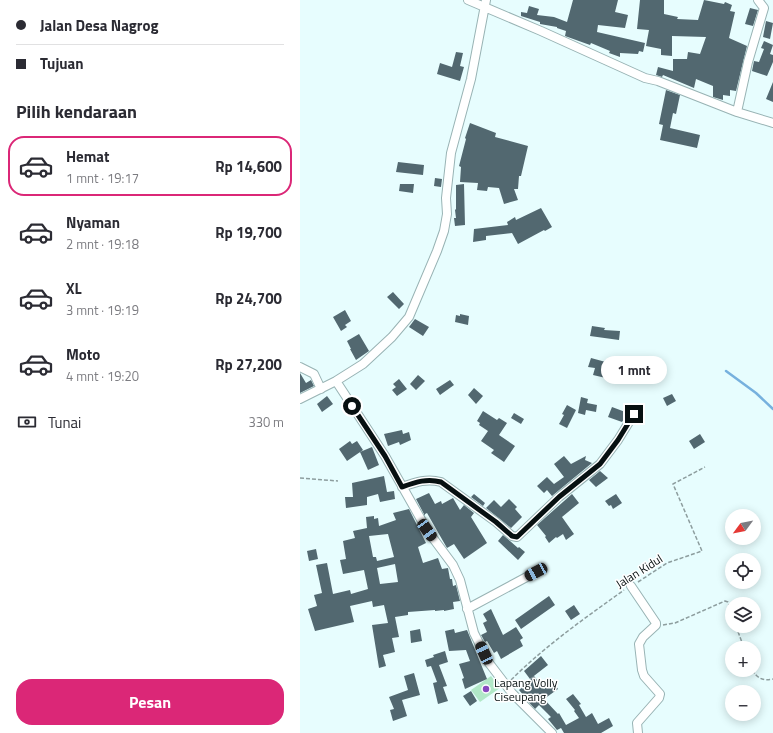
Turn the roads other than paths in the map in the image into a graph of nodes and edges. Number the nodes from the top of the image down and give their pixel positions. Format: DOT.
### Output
graph roads {
  1 [pos="468,0"];
  2 [pos="758,0"];
  3 [pos="485,3"];
  4 [pos="737,112"];
  5 [pos="773,123"];
  6 [pos="300,367"];
  7 [pos="336,381"];
  8 [pos="321,389"];
  9 [pos="300,399"];
  10 [pos="634,414"];
  11 [pos="402,487"];
  12 [pos="536,572"];
  13 [pos="631,586"];
  14 [pos="467,609"];
  15 [pos="552,733"];
  16 [pos="638,733"];
  1 -- 3 [label="street"];
  2 -- 4 [label="street"];
  3 -- 4 [label="street"];
  3 -- 7 [label="street"];
  4 -- 5 [label="street"];
  6 -- 8 [label="street"];
  7 -- 8 [label="street"];
  7 -- 11 [label="street"];
  8 -- 9 [label="street"];
  10 -- 11 [label="street"];
  11 -- 14 [label="street"];
  12 -- 14 [label="street"];
  13 -- 16 [label="street"];
  14 -- 15 [label="street"];
}
